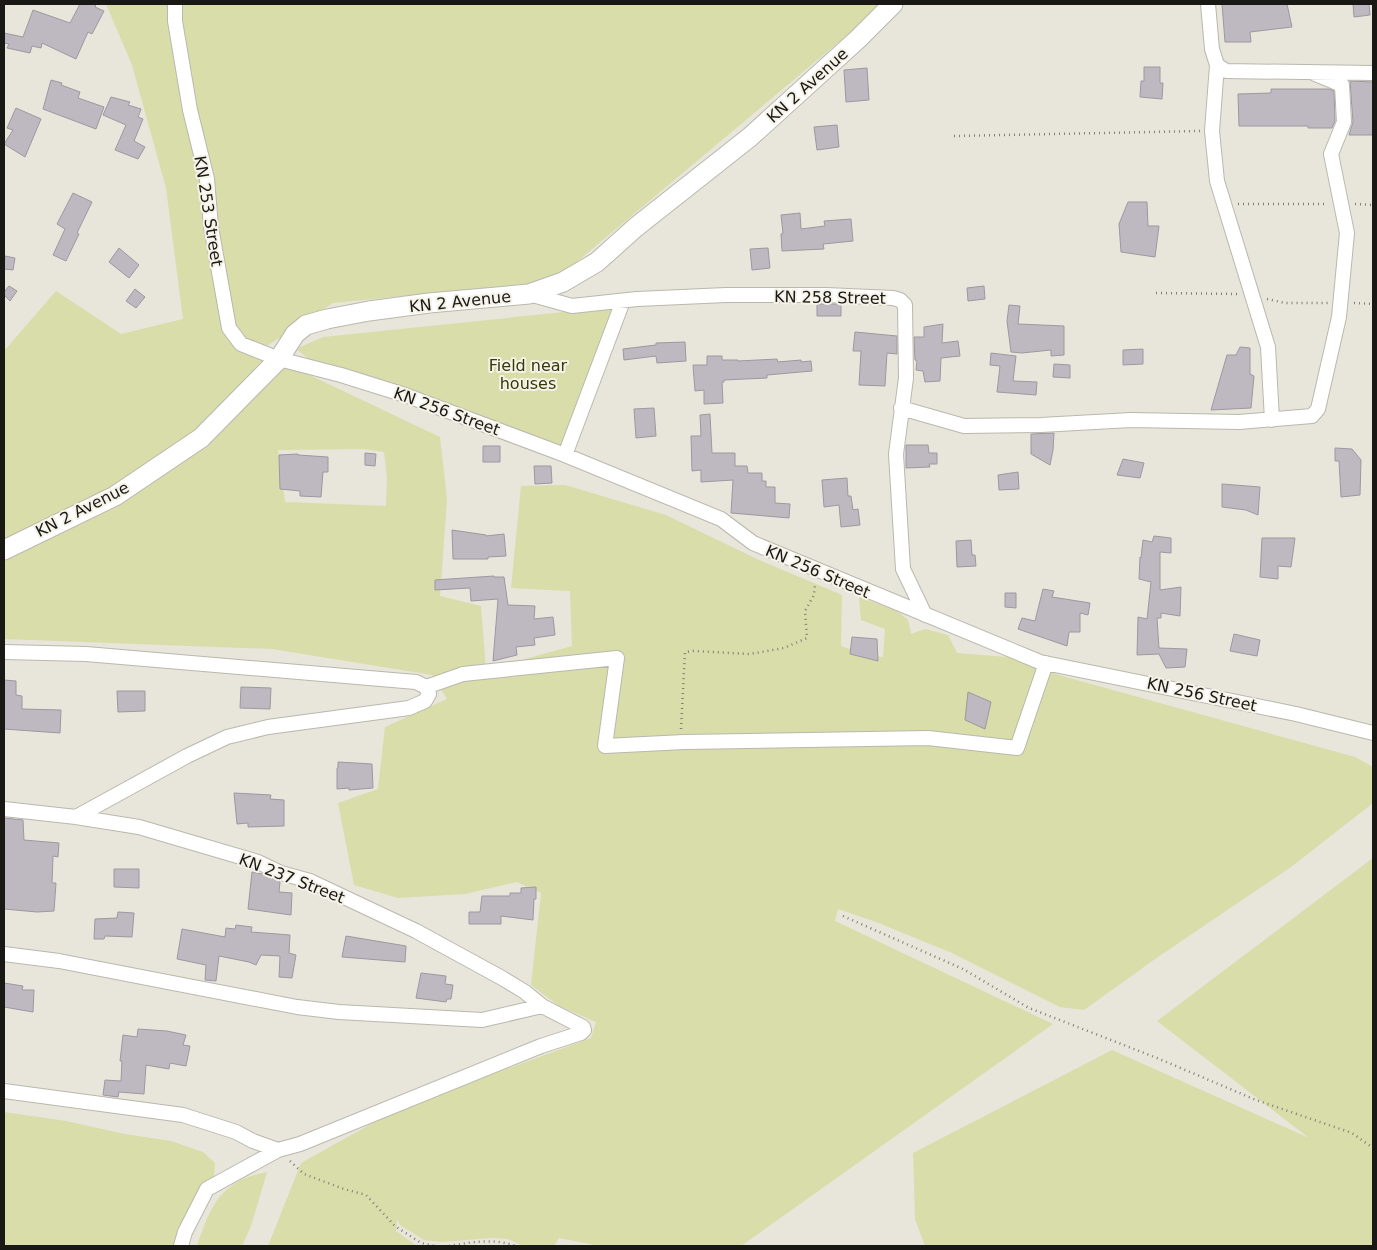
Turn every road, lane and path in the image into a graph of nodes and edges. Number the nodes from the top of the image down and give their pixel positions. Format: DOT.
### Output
graph roads {
  1 [pos="175,4"];
  2 [pos="893,4"];
  3 [pos="1208,4"];
  4 [pos="1216,65"];
  5 [pos="1313,73"];
  6 [pos="1373,73"];
  7 [pos="1212,131"];
  8 [pos="954,136"];
  9 [pos="1224,204"];
  10 [pos="1341,204"];
  11 [pos="1373,205"];
  12 [pos="529,294"];
  13 [pos="623,301"];
  14 [pos="279,359"];
  15 [pos="901,408"];
  16 [pos="1272,420"];
  17 [pos="565,455"];
  18 [pos="4,550"];
  19 [pos="816,570"];
  20 [pos="925,615"];
  21 [pos="4,652"];
  22 [pos="1046,663"];
  23 [pos="426,687"];
  24 [pos="1373,733"];
  25 [pos="680,743"];
  26 [pos="4,809"];
  27 [pos="76,817"];
  28 [pos="843,916"];
  29 [pos="4,954"];
  30 [pos="542,1006"];
  31 [pos="4,1091"];
  32 [pos="1373,1148"];
  33 [pos="278,1150"];
  34 [pos="181,1246"];
  35 [pos="435,1246"];
  36 [pos="449,1246"];
  37 [pos="516,1246"];
  1 -- 14 [label="street, KN 253 Street"];
  2 -- 12 [label="main road, KN 2 Avenue"];
  3 -- 4 [label="street"];
  4 -- 5 [label="street"];
  4 -- 7 [label="street"];
  5 -- 6 [label="street"];
  5 -- 10 [label="street"];
  7 -- 8 [label="path"];
  7 -- 9 [label="street"];
  9 -- 10 [label="path"];
  9 -- 16 [label="street"];
  10 -- 11 [label="path"];
  10 -- 16 [label="street"];
  12 -- 13 [label="street, KN 258 Street"];
  12 -- 14 [label="main road, KN 2 Avenue"];
  13 -- 15 [label="street, KN 258 Street"];
  13 -- 17 [label="street"];
  14 -- 17 [label="street, KN 256 Street"];
  14 -- 18 [label="main road, KN 2 Avenue"];
  15 -- 16 [label="street"];
  15 -- 20 [label="street, KN 258 Street"];
  17 -- 19 [label="street, KN 256 Street"];
  19 -- 20 [label="street, KN 256 Street"];
  19 -- 25 [label="path"];
  20 -- 22 [label="street, KN 256 Street"];
  21 -- 23 [label="street"];
  22 -- 24 [label="street, KN 256 Street"];
  22 -- 25 [label="street"];
  23 -- 25 [label="street"];
  23 -- 27 [label="street"];
  26 -- 27 [label="street, KN 237 Street"];
  27 -- 30 [label="street, KN 237 Street"];
  28 -- 32 [label="path"];
  29 -- 30 [label="street"];
  30 -- 33 [label="street, KN 237 Street"];
  31 -- 33 [label="street"];
  33 -- 34 [label="street"];
  33 -- 35 [label="path"];
  36 -- 37 [label="path"];
}
